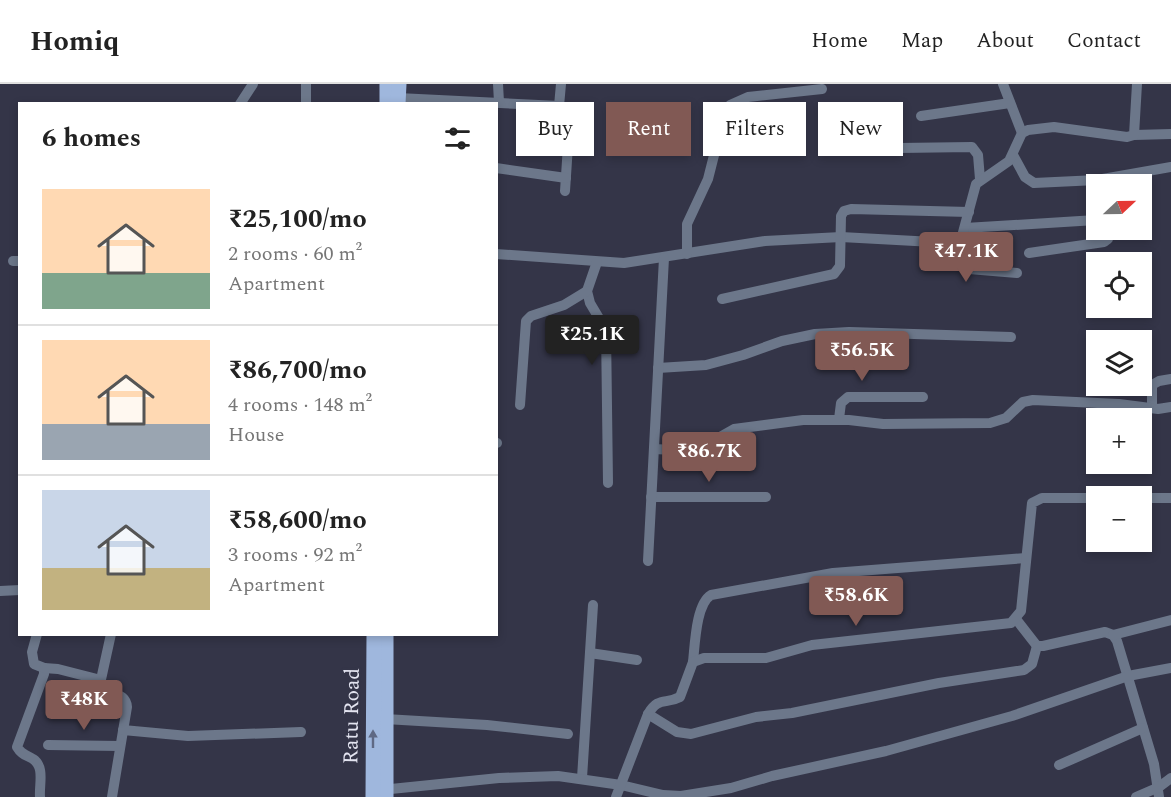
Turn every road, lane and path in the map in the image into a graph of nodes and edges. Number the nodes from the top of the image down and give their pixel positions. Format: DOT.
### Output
graph roads {
  1 [pos="253,84"];
  2 [pos="306,84"];
  3 [pos="387,84"];
  4 [pos="498,84"];
  5 [pos="561,84"];
  6 [pos="1003,84"];
  7 [pos="1137,84"];
  8 [pos="822,89"];
  9 [pos="396,97"];
  10 [pos="241,102"];
  11 [pos="306,102"];
  12 [pos="495,102"];
  13 [pos="498,102"];
  14 [pos="559,102"];
  15 [pos="516,103"];
  16 [pos="1010,103"];
  17 [pos="921,116"];
  18 [pos="1022,133"];
  19 [pos="1171,134"];
  20 [pos="1134,135"];
  21 [pos="903,148"];
  22 [pos="1013,155"];
  23 [pos="567,156"];
  24 [pos="1171,167"];
  25 [pos="498,168"];
  26 [pos="1139,174"];
  27 [pos="566,178"];
  28 [pos="980,179"];
  29 [pos="1086,182"];
  30 [pos="565,191"];
  31 [pos="969,212"];
  32 [pos="1086,221"];
  33 [pos="964,228"];
  34 [pos="841,237"];
  35 [pos="1107,240"];
  36 [pos="957,241"];
  37 [pos="1029,253"];
  38 [pos="498,254"];
  39 [pos="687,254"];
  40 [pos="664,258"];
  41 [pos="597,262"];
  42 [pos="1017,273"];
  43 [pos="587,291"];
  44 [pos="722,299"];
  45 [pos="1011,337"];
  46 [pos="658,368"];
  47 [pos="1171,378"];
  48 [pos="923,397"];
  49 [pos="520,405"];
  50 [pos="1152,407"];
  51 [pos="1171,407"];
  52 [pos="839,419"];
  53 [pos="654,449"];
  54 [pos="608,483"];
  55 [pos="651,497"];
  56 [pos="766,497"];
  57 [pos="1086,498"];
  58 [pos="1152,498"];
  59 [pos="1171,498"];
  60 [pos="1026,558"];
  61 [pos="648,561"];
  62 [pos="18,590"];
  63 [pos="0,591"];
  64 [pos="593,605"];
  65 [pos="1016,618"];
  66 [pos="1171,620"];
  67 [pos="1113,635"];
  68 [pos="37,636"];
  69 [pos="111,636"];
  70 [pos="374,636"];
  71 [pos="386,636"];
  72 [pos="1037,646"];
  73 [pos="590,653"];
  74 [pos="637,660"];
  75 [pos="693,662"];
  76 [pos="44,668"];
  77 [pos="1171,668"];
  78 [pos="1128,676"];
  79 [pos="101,680"];
  80 [pos="648,714"];
  81 [pos="385,719"];
  82 [pos="1143,728"];
  83 [pos="123,730"];
  84 [pos="301,732"];
  85 [pos="568,734"];
  86 [pos="48,745"];
  87 [pos="120,746"];
  88 [pos="1059,765"];
  89 [pos="582,778"];
  90 [pos="1171,778"];
  91 [pos="621,785"];
  92 [pos="1159,792"];
  93 [pos="379,794"];
  94 [pos="40,797"];
  95 [pos="112,797"];
  96 [pos="616,797"];
  97 [pos="1136,797"];
  1 -- 10 [label="street"];
  2 -- 11 [label="street"];
  3 -- 9 [label="main road"];
  4 -- 12 [label="street"];
  5 -- 14 [label="street"];
  6 -- 16 [label="street"];
  7 -- 20 [label="street"];
  8 -- 39 [label="street"];
  9 -- 12 [label="street"];
  13 -- 15 [label="street"];
  16 -- 17 [label="street"];
  16 -- 18 [label="street"];
  18 -- 20 [label="street"];
  18 -- 22 [label="street"];
  19 -- 20 [label="street"];
  21 -- 28 [label="street"];
  22 -- 28 [label="street"];
  22 -- 29 [label="street"];
  23 -- 27 [label="street"];
  24 -- 26 [label="street"];
  25 -- 27 [label="street"];
  27 -- 30 [label="street"];
  28 -- 31 [label="street"];
  31 -- 33 [label="street"];
  31 -- 34 [label="street"];
  32 -- 33 [label="street"];
  33 -- 36 [label="street"];
  34 -- 36 [label="street"];
  34 -- 39 [label="street"];
  34 -- 44 [label="street"];
  35 -- 37 [label="street"];
  36 -- 42 [label="street"];
  38 -- 41 [label="street"];
  39 -- 40 [label="street"];
  40 -- 41 [label="street"];
  40 -- 46 [label="street"];
  41 -- 43 [label="street"];
  43 -- 49 [label="street"];
  43 -- 54 [label="street"];
  45 -- 46 [label="street"];
  46 -- 53 [label="street"];
  47 -- 50 [label="street"];
  48 -- 52 [label="street"];
  50 -- 51 [label="street"];
  50 -- 52 [label="street"];
  52 -- 53 [label="street"];
  53 -- 55 [label="street"];
  55 -- 56 [label="street"];
  55 -- 61 [label="street"];
  57 -- 60 [label="street"];
  58 -- 59 [label="street"];
  60 -- 65 [label="street"];
  60 -- 75 [label="street"];
  62 -- 63 [label="street"];
  64 -- 73 [label="street"];
  65 -- 72 [label="street"];
  65 -- 75 [label="street"];
  66 -- 67 [label="street"];
  67 -- 72 [label="street"];
  67 -- 78 [label="street"];
  68 -- 76 [label="street"];
  69 -- 79 [label="street"];
  93 -- 70 [label="main road, Ratu Road, one-way"];
  71 -- 81 [label="main road, Ratu Road"];
  72 -- 80 [label="street"];
  73 -- 74 [label="street"];
  73 -- 89 [label="street"];
  75 -- 80 [label="street"];
  76 -- 79 [label="street"];
  76 -- 94 [label="street"];
  77 -- 78 [label="street"];
  78 -- 82 [label="street"];
  78 -- 91 [label="street"];
  79 -- 83 [label="street"];
  80 -- 91 [label="street"];
  81 -- 85 [label="street"];
  81 -- 93 [label="main road, Ratu Road"];
  82 -- 88 [label="street"];
  82 -- 92 [label="street"];
  83 -- 84 [label="street"];
  83 -- 87 [label="street"];
  86 -- 87 [label="street"];
  87 -- 95 [label="street"];
  89 -- 91 [label="street"];
  89 -- 93 [label="street"];
  90 -- 92 [label="street"];
  91 -- 96 [label="street"];
  92 -- 97 [label="street"];
}
